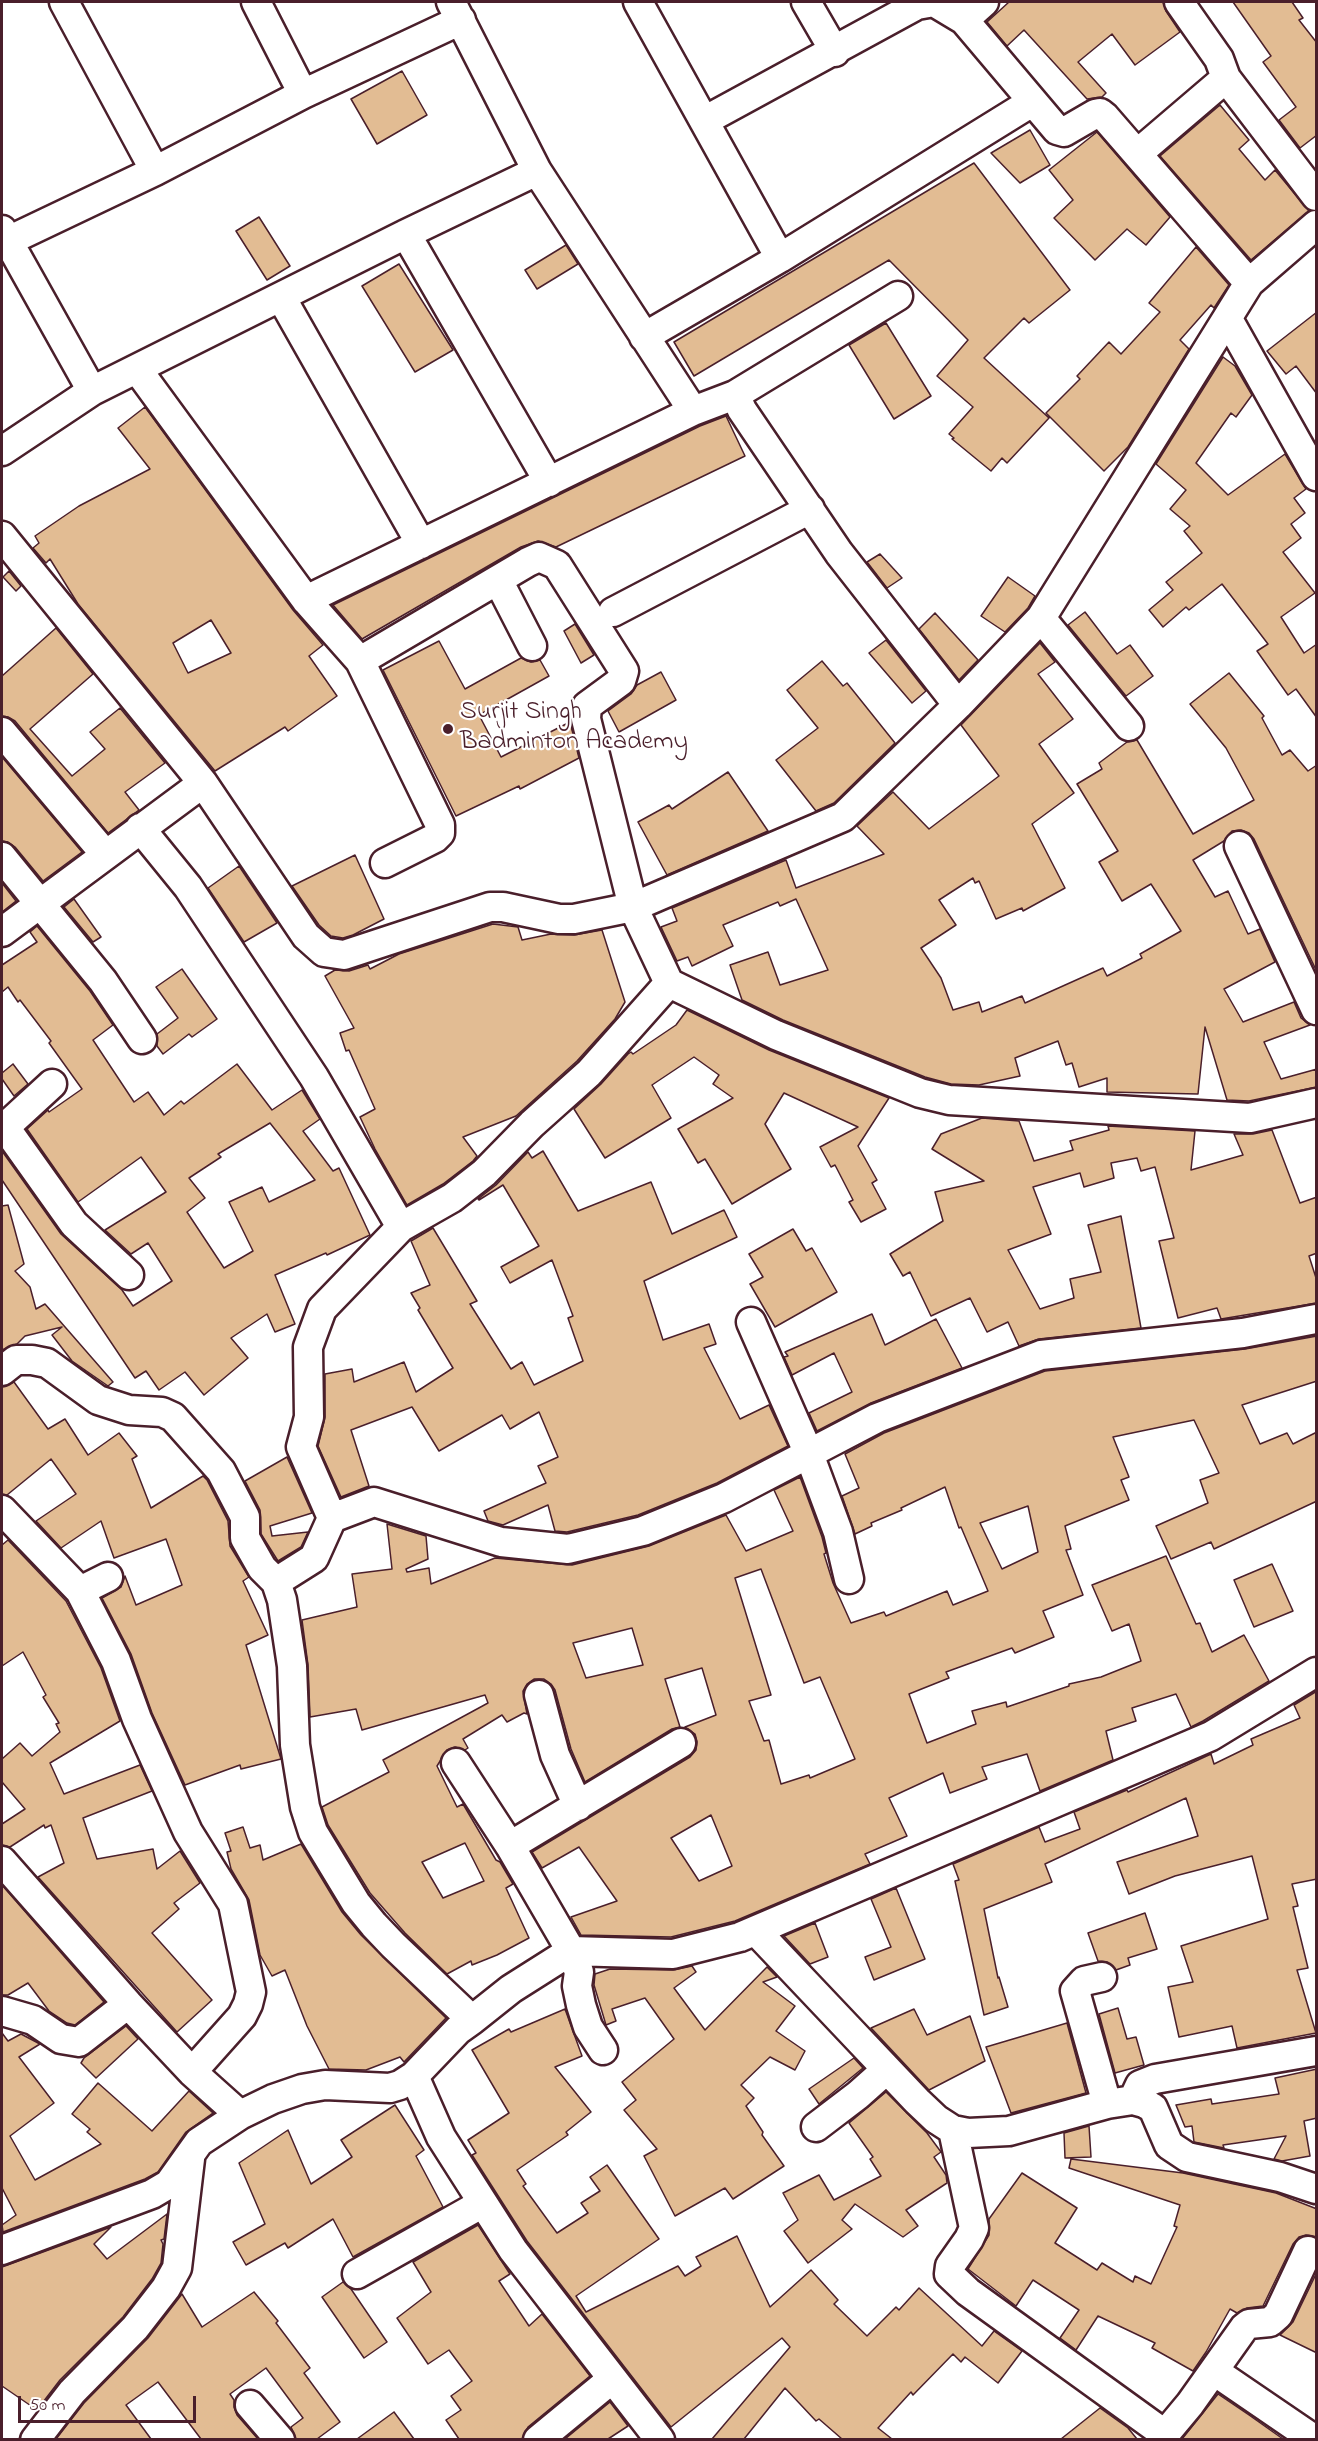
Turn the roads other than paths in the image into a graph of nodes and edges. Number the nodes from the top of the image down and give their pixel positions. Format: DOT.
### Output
graph roads {
  1 [pos="64,2"];
  2 [pos="256,2"];
  3 [pos="638,2"];
  4 [pos="806,2"];
  5 [pos="1179,2"];
  6 [pos="456,7"];
  7 [pos="974,11"];
  8 [pos="835,52"];
  9 [pos="1226,78"];
  10 [pos="303,94"];
  11 [pos="1032,102"];
  12 [pos="704,121"];
  13 [pos="1137,154"];
  14 [pos="155,171"];
  15 [pos="537,171"];
  16 [pos="1317,196"];
  17 [pos="1317,225"];
  18 [pos="406,234"];
  19 [pos="5,236"];
  20 [pos="780,258"];
  21 [pos="1249,283"];
  22 [pos="898,296"];
  23 [pos="281,297"];
  24 [pos="1228,319"];
  25 [pos="644,337"];
  26 [pos="137,369"];
  27 [pos="92,391"];
  28 [pos="735,395"];
  29 [pos="693,411"];
  30 [pos="2,451"];
  31 [pos="1317,476"];
  32 [pos="549,482"];
  33 [pos="810,509"];
  34 [pos="2,536"];
  35 [pos="421,544"];
  36 [pos="498,580"];
  37 [pos="306,600"];
  38 [pos="613,612"];
  39 [pos="1041,618"];
  40 [pos="532,646"];
  41 [pos="360,660"];
  42 [pos="958,705"];
  43 [pos="1129,726"];
  44 [pos="2,732"];
  45 [pos="203,783"];
  46 [pos="140,828"];
  47 [pos="1239,846"];
  48 [pos="105,854"];
  49 [pos="2,857"];
  50 [pos="385,863"];
  51 [pos="40,902"];
  52 [pos="633,907"];
  53 [pos="2,932"];
  54 [pos="669,983"];
  55 [pos="1317,1011"];
  56 [pos="142,1039"];
  57 [pos="52,1084"];
  58 [pos="1317,1102"];
  59 [pos="3,1128"];
  60 [pos="401,1227"];
  61 [pos="129,1275"];
  62 [pos="1317,1319"];
  63 [pos="751,1322"];
  64 [pos="2,1371"];
  65 [pos="809,1454"];
  66 [pos="2,1510"];
  67 [pos="332,1518"];
  68 [pos="108,1577"];
  69 [pos="849,1579"];
  70 [pos="276,1582"];
  71 [pos="80,1591"];
  72 [pos="1317,1672"];
  73 [pos="539,1695"];
  74 [pos="681,1743"];
  75 [pos="456,1763"];
  76 [pos="578,1806"];
  77 [pos="510,1846"];
  78 [pos="2,1861"];
  79 [pos="756,1931"];
  80 [pos="571,1951"];
  81 [pos="1102,1977"];
  82 [pos="128,2004"];
  83 [pos="2,2011"];
  84 [pos="472,2020"];
  85 [pos="603,2050"];
  86 [pos="1317,2051"];
  87 [pos="886,2070"];
  88 [pos="192,2072"];
  89 [pos="414,2076"];
  90 [pos="1120,2102"];
  91 [pos="240,2115"];
  92 [pos="816,2127"];
  93 [pos="953,2130"];
  94 [pos="191,2154"];
  95 [pos="1317,2188"];
  96 [pos="483,2203"];
  97 [pos="2,2250"];
  98 [pos="1308,2251"];
  99 [pos="357,2274"];
  100 [pos="1214,2371"];
  101 [pos="612,2379"];
  102 [pos="250,2405"];
  103 [pos="1163,2437"];
  104 [pos="35,2439"];
  105 [pos="280,2439"];
  106 [pos="538,2439"];
  107 [pos="660,2439"];
  108 [pos="1315,2439"];
  1 -- 14 [label="street"];
  2 -- 10 [label="street"];
  3 -- 12 [label="street"];
  4 -- 8 [label="street"];
  5 -- 9 [label="street"];
  6 -- 10 [label="street"];
  6 -- 15 [label="street"];
  7 -- 8 [label="street"];
  7 -- 11 [label="street"];
  8 -- 12 [label="street"];
  9 -- 13 [label="street"];
  9 -- 16 [label="street"];
  10 -- 14 [label="street"];
  11 -- 13 [label="street"];
  11 -- 20 [label="street"];
  12 -- 20 [label="street"];
  13 -- 21 [label="street"];
  14 -- 19 [label="street"];
  15 -- 18 [label="street"];
  15 -- 25 [label="street"];
  17 -- 21 [label="street"];
  18 -- 23 [label="street"];
  18 -- 32 [label="street"];
  19 -- 27 [label="street"];
  20 -- 25 [label="street"];
  21 -- 24 [label="street"];
  22 -- 28 [label="street"];
  23 -- 26 [label="street"];
  23 -- 35 [label="street"];
  24 -- 31 [label="street"];
  24 -- 39 [label="street"];
  25 -- 29 [label="street"];
  26 -- 27 [label="street"];
  26 -- 37 [label="street"];
  27 -- 30 [label="street"];
  28 -- 29 [label="street"];
  28 -- 33 [label="street"];
  29 -- 32 [label="street"];
  32 -- 35 [label="street"];
  33 -- 38 [label="street"];
  33 -- 42 [label="street"];
  34 -- 45 [label="street"];
  35 -- 37 [label="street"];
  36 -- 40 [label="street"];
  36 -- 41 [label="street"];
  36 -- 52 [label="street"];
  37 -- 41 [label="street"];
  39 -- 42 [label="street"];
  39 -- 43 [label="street"];
  41 -- 50 [label="street"];
  42 -- 52 [label="street"];
  44 -- 48 [label="street"];
  45 -- 46 [label="street"];
  45 -- 52 [label="street"];
  46 -- 48 [label="street"];
  46 -- 60 [label="street"];
  47 -- 55 [label="street"];
  48 -- 51 [label="street"];
  49 -- 51 [label="street"];
  51 -- 53 [label="street"];
  51 -- 56 [label="street"];
  52 -- 54 [label="street"];
  54 -- 58 [label="street"];
  54 -- 60 [label="street"];
  57 -- 59 [label="street"];
  59 -- 61 [label="street"];
  60 -- 67 [label="street"];
  62 -- 65 [label="street"];
  63 -- 65 [label="street"];
  64 -- 70 [label="street"];
  65 -- 67 [label="street"];
  65 -- 69 [label="street"];
  66 -- 71 [label="street"];
  67 -- 70 [label="street"];
  68 -- 71 [label="street"];
  70 -- 84 [label="street"];
  71 -- 88 [label="street"];
  72 -- 79 [label="street"];
  73 -- 76 [label="street"];
  74 -- 76 [label="street"];
  75 -- 77 [label="street"];
  76 -- 77 [label="street"];
  77 -- 80 [label="street"];
  78 -- 82 [label="street"];
  79 -- 80 [label="street"];
  79 -- 87 [label="street"];
  80 -- 84 [label="street"];
  80 -- 85 [label="street"];
  81 -- 90 [label="street"];
  82 -- 83 [label="street"];
  82 -- 88 [label="street"];
  84 -- 89 [label="street"];
  86 -- 90 [label="street"];
  87 -- 92 [label="street"];
  87 -- 93 [label="street"];
  88 -- 91 [label="street"];
  89 -- 91 [label="street"];
  89 -- 96 [label="street"];
  90 -- 93 [label="street"];
  90 -- 95 [label="street"];
  91 -- 94 [label="street"];
  93 -- 103 [label="street"];
  94 -- 97 [label="street"];
  94 -- 104 [label="street"];
  96 -- 99 [label="street"];
  96 -- 101 [label="street"];
  98 -- 100 [label="street"];
  100 -- 103 [label="street"];
  100 -- 108 [label="street"];
  101 -- 106 [label="street"];
  101 -- 107 [label="street"];
  102 -- 105 [label="street"];
}
